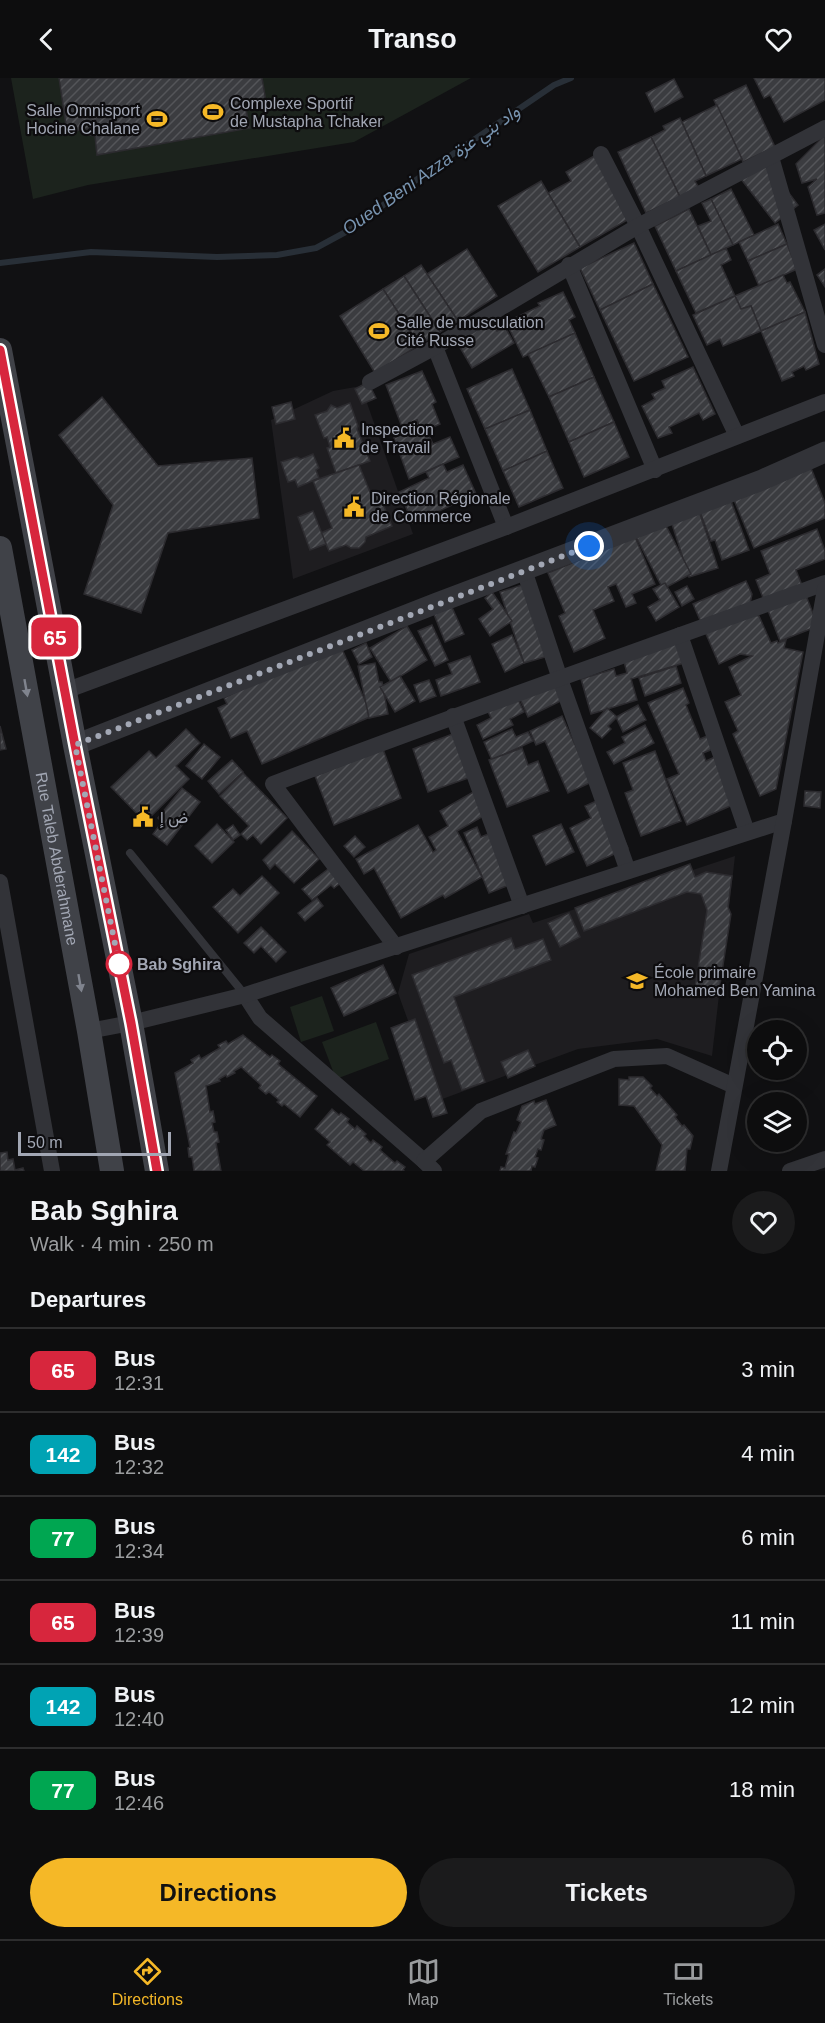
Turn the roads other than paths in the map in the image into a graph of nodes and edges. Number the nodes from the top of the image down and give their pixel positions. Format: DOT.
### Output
graph roads {
  1 [pos="825,128"];
  2 [pos="601,154"];
  3 [pos="771,157"];
  4 [pos="638,226"];
  5 [pos="569,265"];
  6 [pos="825,345"];
  7 [pos="435,347"];
  8 [pos="0,350"];
  9 [pos="370,382"];
  10 [pos="825,402"];
  11 [pos="737,436"];
  12 [pos="825,452"];
  13 [pos="655,470"];
  14 [pos="507,527"];
  15 [pos="0,548"];
  16 [pos="524,570"];
  17 [pos="825,583"];
  18 [pos="825,589"];
  19 [pos="680,635"];
  20 [pos="560,679"];
  21 [pos="65,691"];
  22 [pos="453,716"];
  23 [pos="75,745"];
  24 [pos="784,821"];
  25 [pos="747,832"];
  26 [pos="130,853"];
  27 [pos="628,871"];
  28 [pos="0,882"];
  29 [pos="522,906"];
  30 [pos="396,947"];
  31 [pos="245,995"];
  32 [pos="131,1023"];
  33 [pos="88,1031"];
  34 [pos="734,1086"];
  35 [pos="825,1158"];
  36 [pos="429,1166"];
  37 [pos="52,1171"];
  38 [pos="112,1171"];
  39 [pos="157,1171"];
  40 [pos="719,1171"];
  41 [pos="789,1171"];
  1 -- 3 [label="street"];
  2 -- 4 [label="street"];
  3 -- 4 [label="street"];
  3 -- 6 [label="street"];
  4 -- 5 [label="street"];
  4 -- 11 [label="street"];
  5 -- 7 [label="street"];
  5 -- 13 [label="street"];
  7 -- 9 [label="street"];
  7 -- 14 [label="street"];
  8 -- 21 [label="main road"];
  10 -- 11 [label="street"];
  11 -- 13 [label="street"];
  12 -- 16 [label="street"];
  13 -- 14 [label="street"];
  14 -- 21 [label="street"];
  15 -- 33 [label="main road, Rue Taleb Abderahmane, one-way"];
  16 -- 20 [label="street"];
  16 -- 23 [label="street"];
  17 -- 19 [label="street"];
  18 -- 24 [label="street"];
  19 -- 20 [label="street"];
  19 -- 25 [label="street"];
  20 -- 22 [label="street"];
  20 -- 27 [label="street"];
  21 -- 23 [label="main road"];
  22 -- 29 [label="street"];
  22 -- 30 [label="street"];
  23 -- 32 [label="main road"];
  24 -- 25 [label="street"];
  24 -- 34 [label="street"];
  25 -- 27 [label="street"];
  26 -- 31 [label="lane"];
  27 -- 29 [label="street"];
  28 -- 37 [label="street"];
  29 -- 30 [label="street"];
  30 -- 31 [label="street"];
  31 -- 32 [label="street"];
  31 -- 36 [label="street"];
  32 -- 33 [label="street"];
  32 -- 39 [label="main road"];
  33 -- 38 [label="main road, Rue Taleb Abderahmane"];
  34 -- 36 [label="street"];
  34 -- 40 [label="street"];
  35 -- 41 [label="street"];
}
